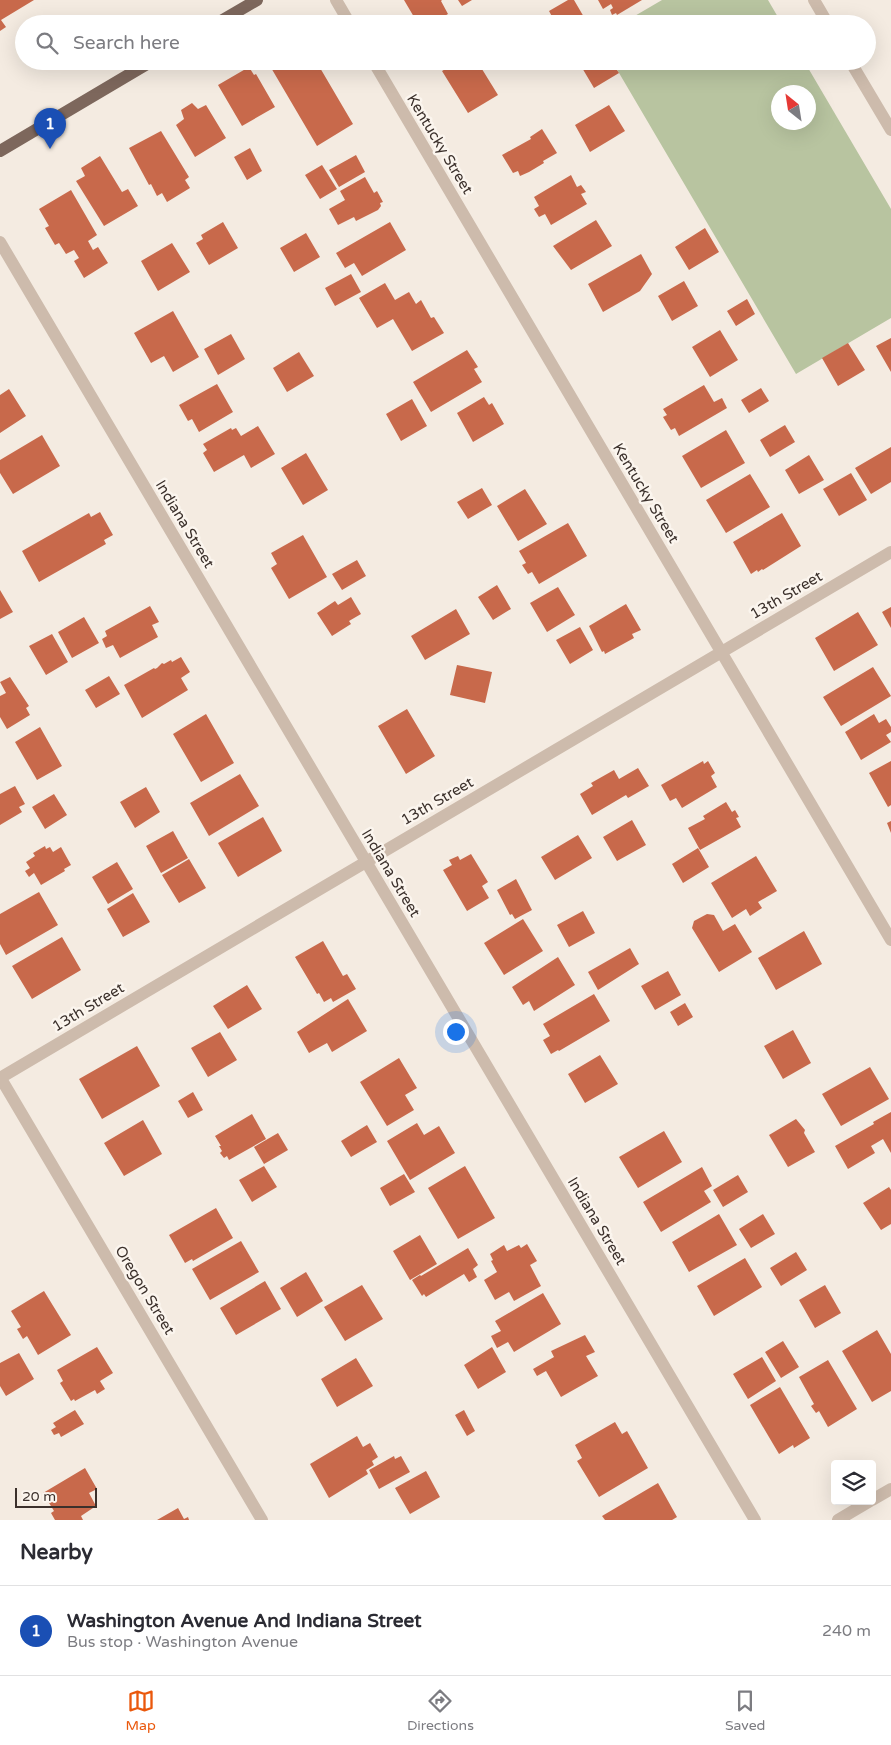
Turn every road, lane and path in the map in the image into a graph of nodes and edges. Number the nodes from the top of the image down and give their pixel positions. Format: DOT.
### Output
graph roads {
  1 [pos="256,0"];
  2 [pos="336,0"];
  3 [pos="814,0"];
  4 [pos="231,15"];
  5 [pos="345,15"];
  6 [pos="823,15"];
  7 [pos="137,70"];
  8 [pos="377,70"];
  9 [pos="855,70"];
  10 [pos="891,130"];
  11 [pos="0,151"];
  12 [pos="0,242"];
  13 [pos="891,552"];
  14 [pos="721,652"];
  15 [pos="366,862"];
  16 [pos="891,940"];
  17 [pos="0,1077"];
  18 [pos="891,1489"];
  19 [pos="876,1497"];
  20 [pos="863,1505"];
  21 [pos="262,1520"];
  22 [pos="755,1520"];
  23 [pos="838,1520"];
  1 -- 4 [label="main road"];
  2 -- 5 [label="street"];
  3 -- 6 [label="street"];
  7 -- 11 [label="main road"];
  8 -- 14 [label="street, Kentucky Street"];
  9 -- 10 [label="street"];
  12 -- 15 [label="street, Indiana Street"];
  13 -- 14 [label="street, 13th Street"];
  14 -- 15 [label="street, 13th Street"];
  14 -- 16 [label="street, Kentucky Street"];
  15 -- 17 [label="street, 13th Street"];
  15 -- 22 [label="street, Indiana Street"];
  17 -- 21 [label="street, Oregon Street"];
  18 -- 19 [label="street"];
  20 -- 23 [label="street"];
}
